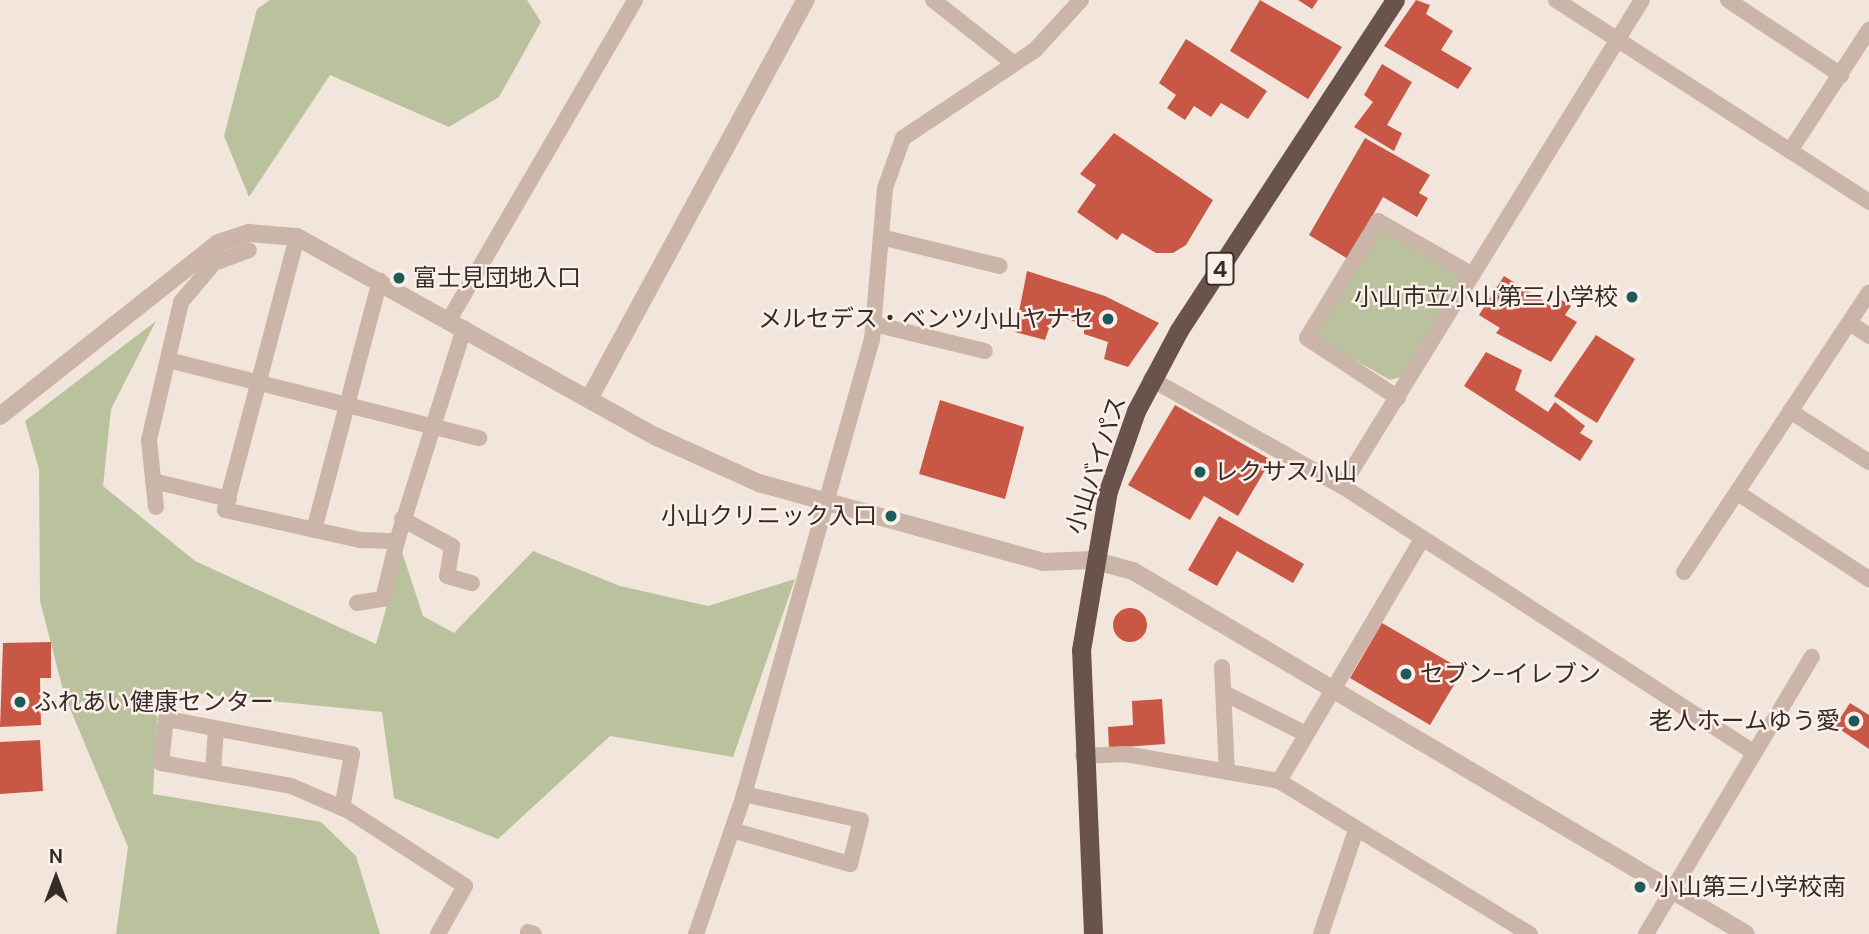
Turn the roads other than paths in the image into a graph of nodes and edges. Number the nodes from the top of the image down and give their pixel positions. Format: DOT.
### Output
graph roads {
  1 [pos="635,0"];
  2 [pos="806,0"];
  3 [pos="933,0"];
  4 [pos="1081,0"];
  5 [pos="1395,0"];
  6 [pos="1556,0"];
  7 [pos="1642,0"];
  8 [pos="1728,0"];
  9 [pos="1869,30"];
  10 [pos="1617,40"];
  11 [pos="1013,63"];
  12 [pos="1841,75"];
  13 [pos="1790,151"];
  14 [pos="1869,202"];
  15 [pos="297,237"];
  16 [pos="881,237"];
  17 [pos="249,250"];
  18 [pos="1000,266"];
  19 [pos="1473,275"];
  20 [pos="380,281"];
  21 [pos="1869,293"];
  22 [pos="1850,323"];
  23 [pos="457,324"];
  24 [pos="874,324"];
  25 [pos="1869,336"];
  26 [pos="985,351"];
  27 [pos="168,360"];
  28 [pos="1151,379"];
  29 [pos="259,383"];
  30 [pos="1398,398"];
  31 [pos="589,399"];
  32 [pos="347,405"];
  33 [pos="1790,411"];
  34 [pos="0,416"];
  35 [pos="434,427"];
  36 [pos="480,438"];
  37 [pos="1869,462"];
  38 [pos="153,481"];
  39 [pos="1342,485"];
  40 [pos="1738,493"];
  41 [pos="229,499"];
  42 [pos="824,505"];
  43 [pos="156,507"];
  44 [pos="402,519"];
  45 [pos="314,530"];
  46 [pos="1422,539"];
  47 [pos="397,541"];
  48 [pos="1092,560"];
  49 [pos="1684,572"];
  50 [pos="1869,579"];
  51 [pos="472,583"];
  52 [pos="357,603"];
  53 [pos="1812,657"];
  54 [pos="1222,667"];
  55 [pos="1332,687"];
  56 [pos="1224,693"];
  57 [pos="216,729"];
  58 [pos="1306,734"];
  59 [pos="1754,753"];
  60 [pos="1083,755"];
  61 [pos="213,772"];
  62 [pos="1227,772"];
  63 [pos="1279,781"];
  64 [pos="744,794"];
  65 [pos="342,808"];
  66 [pos="732,830"];
  67 [pos="1356,830"];
  68 [pos="1674,891"];
  69 [pos="438,934"];
  70 [pos="695,934"];
  71 [pos="1093,934"];
  72 [pos="1321,934"];
  73 [pos="1531,934"];
  74 [pos="1646,934"];
  75 [pos="1746,934"];
  1 -- 23 [label="street"];
  2 -- 31 [label="street"];
  3 -- 11 [label="street"];
  4 -- 11 [label="street"];
  5 -- 28 [label="highway, 小山バイパス / 4"];
  6 -- 10 [label="street"];
  7 -- 10 [label="street"];
  8 -- 12 [label="street"];
  9 -- 12 [label="street"];
  10 -- 13 [label="street"];
  10 -- 19 [label="street"];
  11 -- 16 [label="street"];
  12 -- 13 [label="street"];
  13 -- 14 [label="street"];
  15 -- 20 [label="street"];
  15 -- 29 [label="street"];
  15 -- 34 [label="street"];
  16 -- 18 [label="street"];
  16 -- 24 [label="street"];
  17 -- 27 [label="street"];
  19 -- 30 [label="street"];
  19 -- 30 [label="street"];
  20 -- 23 [label="street"];
  20 -- 32 [label="street"];
  21 -- 22 [label="street"];
  22 -- 25 [label="street"];
  22 -- 33 [label="street"];
  23 -- 31 [label="street"];
  23 -- 35 [label="street"];
  24 -- 26 [label="street"];
  24 -- 42 [label="street"];
  27 -- 29 [label="street"];
  27 -- 38 [label="street"];
  28 -- 39 [label="street"];
  28 -- 48 [label="highway, 小山バイパス / 4"];
  29 -- 32 [label="street"];
  29 -- 41 [label="street"];
  30 -- 39 [label="street"];
  31 -- 42 [label="street"];
  32 -- 35 [label="street"];
  32 -- 45 [label="street"];
  33 -- 37 [label="street"];
  33 -- 40 [label="street"];
  35 -- 36 [label="street"];
  35 -- 44 [label="street"];
  38 -- 41 [label="street"];
  38 -- 43 [label="street"];
  39 -- 46 [label="street"];
  40 -- 49 [label="street"];
  40 -- 50 [label="street"];
  41 -- 45 [label="street"];
  42 -- 48 [label="street"];
  42 -- 64 [label="street"];
  44 -- 47 [label="street"];
  44 -- 51 [label="street"];
  45 -- 47 [label="street"];
  46 -- 55 [label="street"];
  46 -- 59 [label="street"];
  47 -- 52 [label="street"];
  48 -- 55 [label="street"];
  48 -- 60 [label="highway, 小山バイパス / 4"];
  53 -- 59 [label="street"];
  54 -- 56 [label="street"];
  55 -- 58 [label="street"];
  55 -- 68 [label="street"];
  56 -- 58 [label="street"];
  56 -- 62 [label="street"];
  57 -- 61 [label="street"];
  57 -- 61 [label="street"];
  57 -- 65 [label="street"];
  58 -- 63 [label="street"];
  59 -- 68 [label="street"];
  60 -- 62 [label="street"];
  60 -- 71 [label="highway, 小山バイパス / 4"];
  61 -- 65 [label="street"];
  62 -- 63 [label="street"];
  63 -- 67 [label="street"];
  64 -- 66 [label="street"];
  64 -- 66 [label="street"];
  65 -- 69 [label="street"];
  66 -- 70 [label="street"];
  67 -- 72 [label="street"];
  67 -- 73 [label="street"];
  68 -- 74 [label="street"];
  68 -- 75 [label="street"];
}
